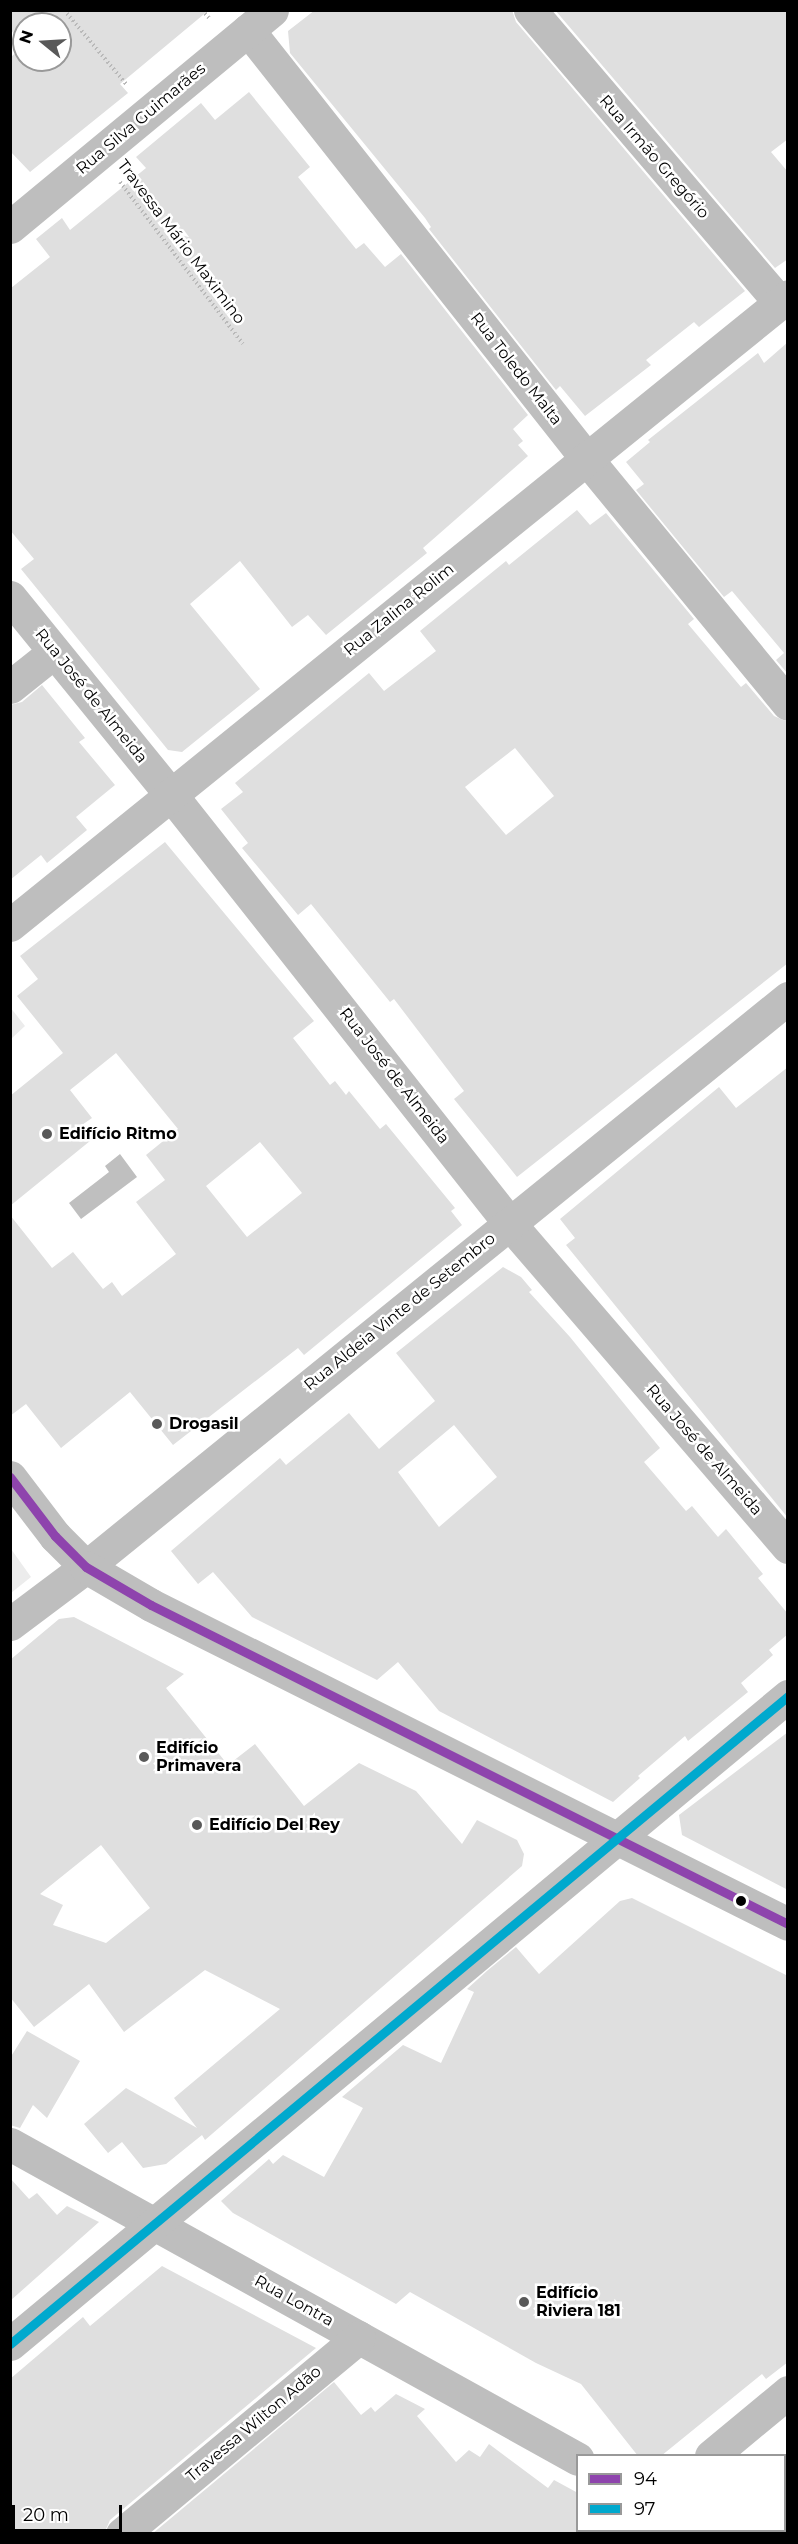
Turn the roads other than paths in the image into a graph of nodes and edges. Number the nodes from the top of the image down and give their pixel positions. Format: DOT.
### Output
graph roads {
  1 [pos="530,10"];
  2 [pos="260,20"];
  3 [pos="10,227"];
  4 [pos="783,299"];
  5 [pos="586,458"];
  6 [pos="10,597"];
  7 [pos="54,652"];
  8 [pos="10,687"];
  9 [pos="788,704"];
  10 [pos="172,796"];
  11 [pos="10,925"];
  12 [pos="788,998"];
  13 [pos="510,1224"];
  14 [pos="10,1477"];
  15 [pos="788,1547"];
  16 [pos="86,1567"];
  17 [pos="10,1624"];
  18 [pos="788,1696"];
  19 [pos="617,1838"];
  20 [pos="788,1924"];
  21 [pos="10,2144"];
  22 [pos="153,2223"];
  23 [pos="359,2337"];
  24 [pos="10,2344"];
  25 [pos="788,2392"];
  26 [pos="713,2454"];
  27 [pos="576,2458"];
  28 [pos="122,2534"];
  1 -- 4 [label="street, Rua Irmão Gregório"];
  2 -- 3 [label="street, Rua Silva Guimarães"];
  2 -- 5 [label="street, Rua Toledo Malta"];
  4 -- 5 [label="street, Rua Zalina Rolim"];
  5 -- 9 [label="street, Rua Toledo Malta"];
  5 -- 10 [label="street, Rua Zalina Rolim"];
  6 -- 7 [label="street, Rua José de Almeida"];
  7 -- 8 [label="street"];
  7 -- 10 [label="street, Rua José de Almeida"];
  10 -- 11 [label="street, Rua Zalina Rolim"];
  10 -- 13 [label="street, Rua José de Almeida"];
  12 -- 13 [label="street, Rua Aldeia Vinte de Setembro"];
  13 -- 15 [label="street, Rua José de Almeida"];
  13 -- 16 [label="street, Rua Aldeia Vinte de Setembro"];
  14 -- 16 [label="street"];
  16 -- 17 [label="street, Rua Aldeia Vinte de Setembro"];
  16 -- 19 [label="street"];
  18 -- 19 [label="street"];
  19 -- 20 [label="street"];
  19 -- 22 [label="street"];
  21 -- 22 [label="street, Rua Lontra"];
  22 -- 23 [label="street, Rua Lontra"];
  22 -- 24 [label="street"];
  23 -- 27 [label="street, Rua Lontra"];
  23 -- 28 [label="street, Travessa Wilton Adão"];
  25 -- 26 [label="street"];
}
